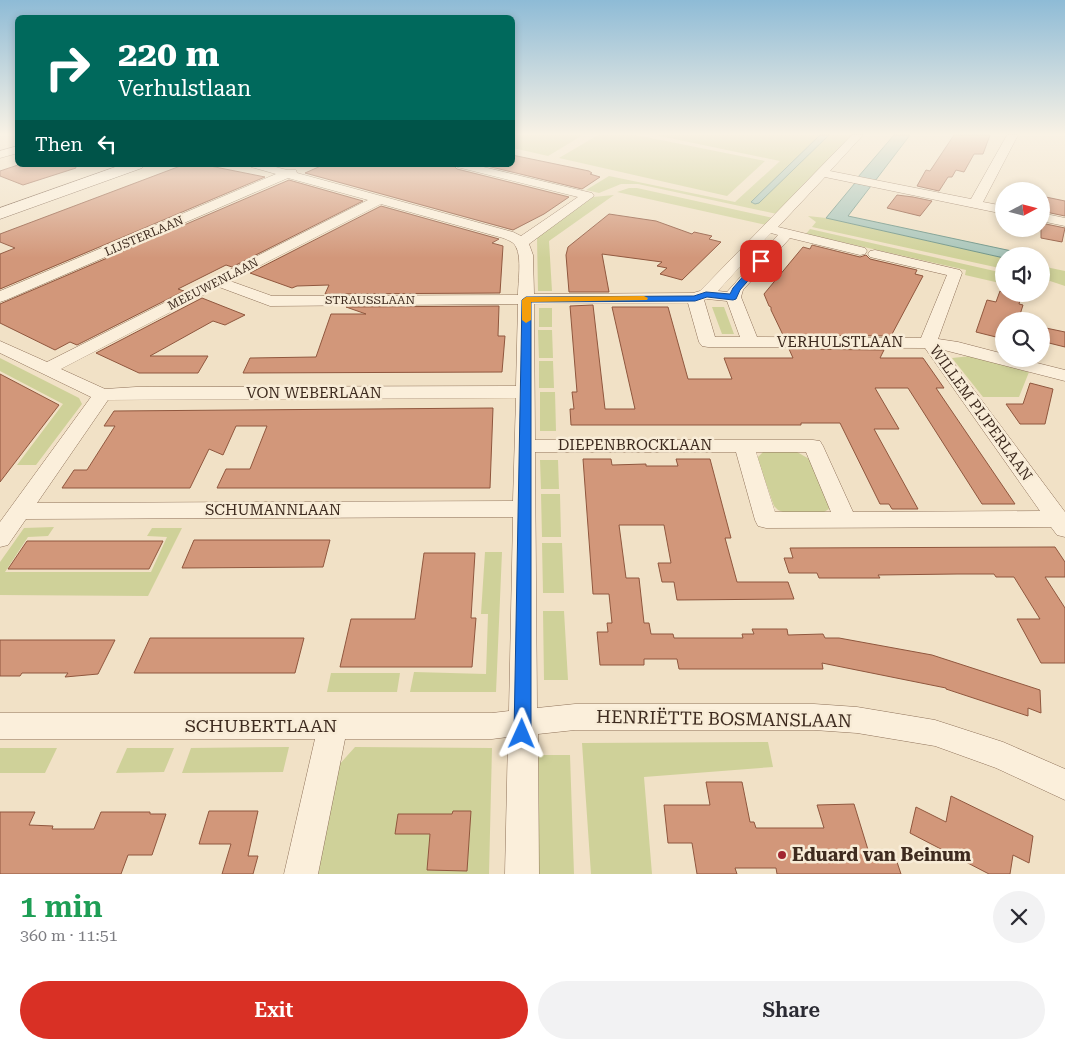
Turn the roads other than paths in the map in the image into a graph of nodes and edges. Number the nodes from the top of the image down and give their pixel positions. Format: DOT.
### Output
graph roads {
  1 [pos="106,176"];
  2 [pos="284,176"];
  3 [pos="294,176"];
  4 [pos="505,176"];
  5 [pos="820,176"];
  6 [pos="837,176"];
  7 [pos="991,176"];
  8 [pos="380,200"];
  9 [pos="975,204"];
  10 [pos="995,208"];
  11 [pos="0,214"];
  12 [pos="1050,219"];
  13 [pos="1065,222"];
  14 [pos="770,228"];
  15 [pos="786,233"];
  16 [pos="522,242"];
  17 [pos="860,251"];
  18 [pos="875,254"];
  19 [pos="218,282"];
  20 [pos="700,296"];
  21 [pos="733,297"];
  22 [pos="0,298"];
  23 [pos="526,300"];
  24 [pos="750,342"];
  25 [pos="930,343"];
  26 [pos="0,346"];
  27 [pos="47,369"];
  28 [pos="1065,376"];
  29 [pos="526,392"];
  30 [pos="102,395"];
  31 [pos="526,446"];
  32 [pos="744,446"];
  33 [pos="525,509"];
  34 [pos="20,511"];
  35 [pos="846,520"];
  36 [pos="1063,523"];
  37 [pos="0,539"];
  38 [pos="523,723"];
  39 [pos="0,726"];
  40 [pos="333,726"];
  41 [pos="1065,784"];
  42 [pos="301,874"];
  43 [pos="522,874"];
  1 -- 11 [label="main road"];
  2 -- 22 [label="street, LIJSTERLAAN"];
  3 -- 8 [label="street"];
  4 -- 16 [label="street"];
  5 -- 14 [label="street"];
  6 -- 9 [label="street"];
  7 -- 9 [label="street"];
  8 -- 16 [label="street"];
  8 -- 19 [label="street, MEEUWENLAAN"];
  9 -- 10 [label="street"];
  12 -- 13 [label="street"];
  14 -- 15 [label="street"];
  14 -- 20 [label="street"];
  15 -- 17 [label="street"];
  15 -- 21 [label="street"];
  16 -- 23 [label="street"];
  18 -- 25 [label="street, WILLEM PIJPERLAAN"];
  19 -- 23 [label="street, STRAUSSLAAN"];
  19 -- 27 [label="street, MEEUWENLAAN"];
  20 -- 21 [label="street"];
  20 -- 23 [label="street"];
  20 -- 24 [label="street, VERHULSTLAAN"];
  21 -- 24 [label="street"];
  23 -- 29 [label="street"];
  24 -- 25 [label="street, VERHULSTLAAN"];
  25 -- 28 [label="street, VERHULSTLAAN"];
  25 -- 36 [label="street, WILLEM PIJPERLAAN"];
  26 -- 27 [label="street"];
  27 -- 30 [label="street"];
  29 -- 30 [label="street, VON WEBERLAAN"];
  29 -- 31 [label="street"];
  30 -- 34 [label="street"];
  31 -- 32 [label="street, DIEPENBROCKLAAN"];
  31 -- 33 [label="street"];
  32 -- 35 [label="street, DIEPENBROCKLAAN"];
  32 -- 35 [label="street"];
  33 -- 34 [label="street, SCHUMANNLAAN"];
  33 -- 38 [label="street"];
  34 -- 37 [label="street"];
  35 -- 36 [label="street"];
  38 -- 40 [label="street, SCHUBERTLAAN"];
  38 -- 41 [label="street, HENRIËTTE BOSMANSLAAN"];
  38 -- 43 [label="street"];
  39 -- 40 [label="street, SCHUBERTLAAN"];
  40 -- 42 [label="street"];
}
